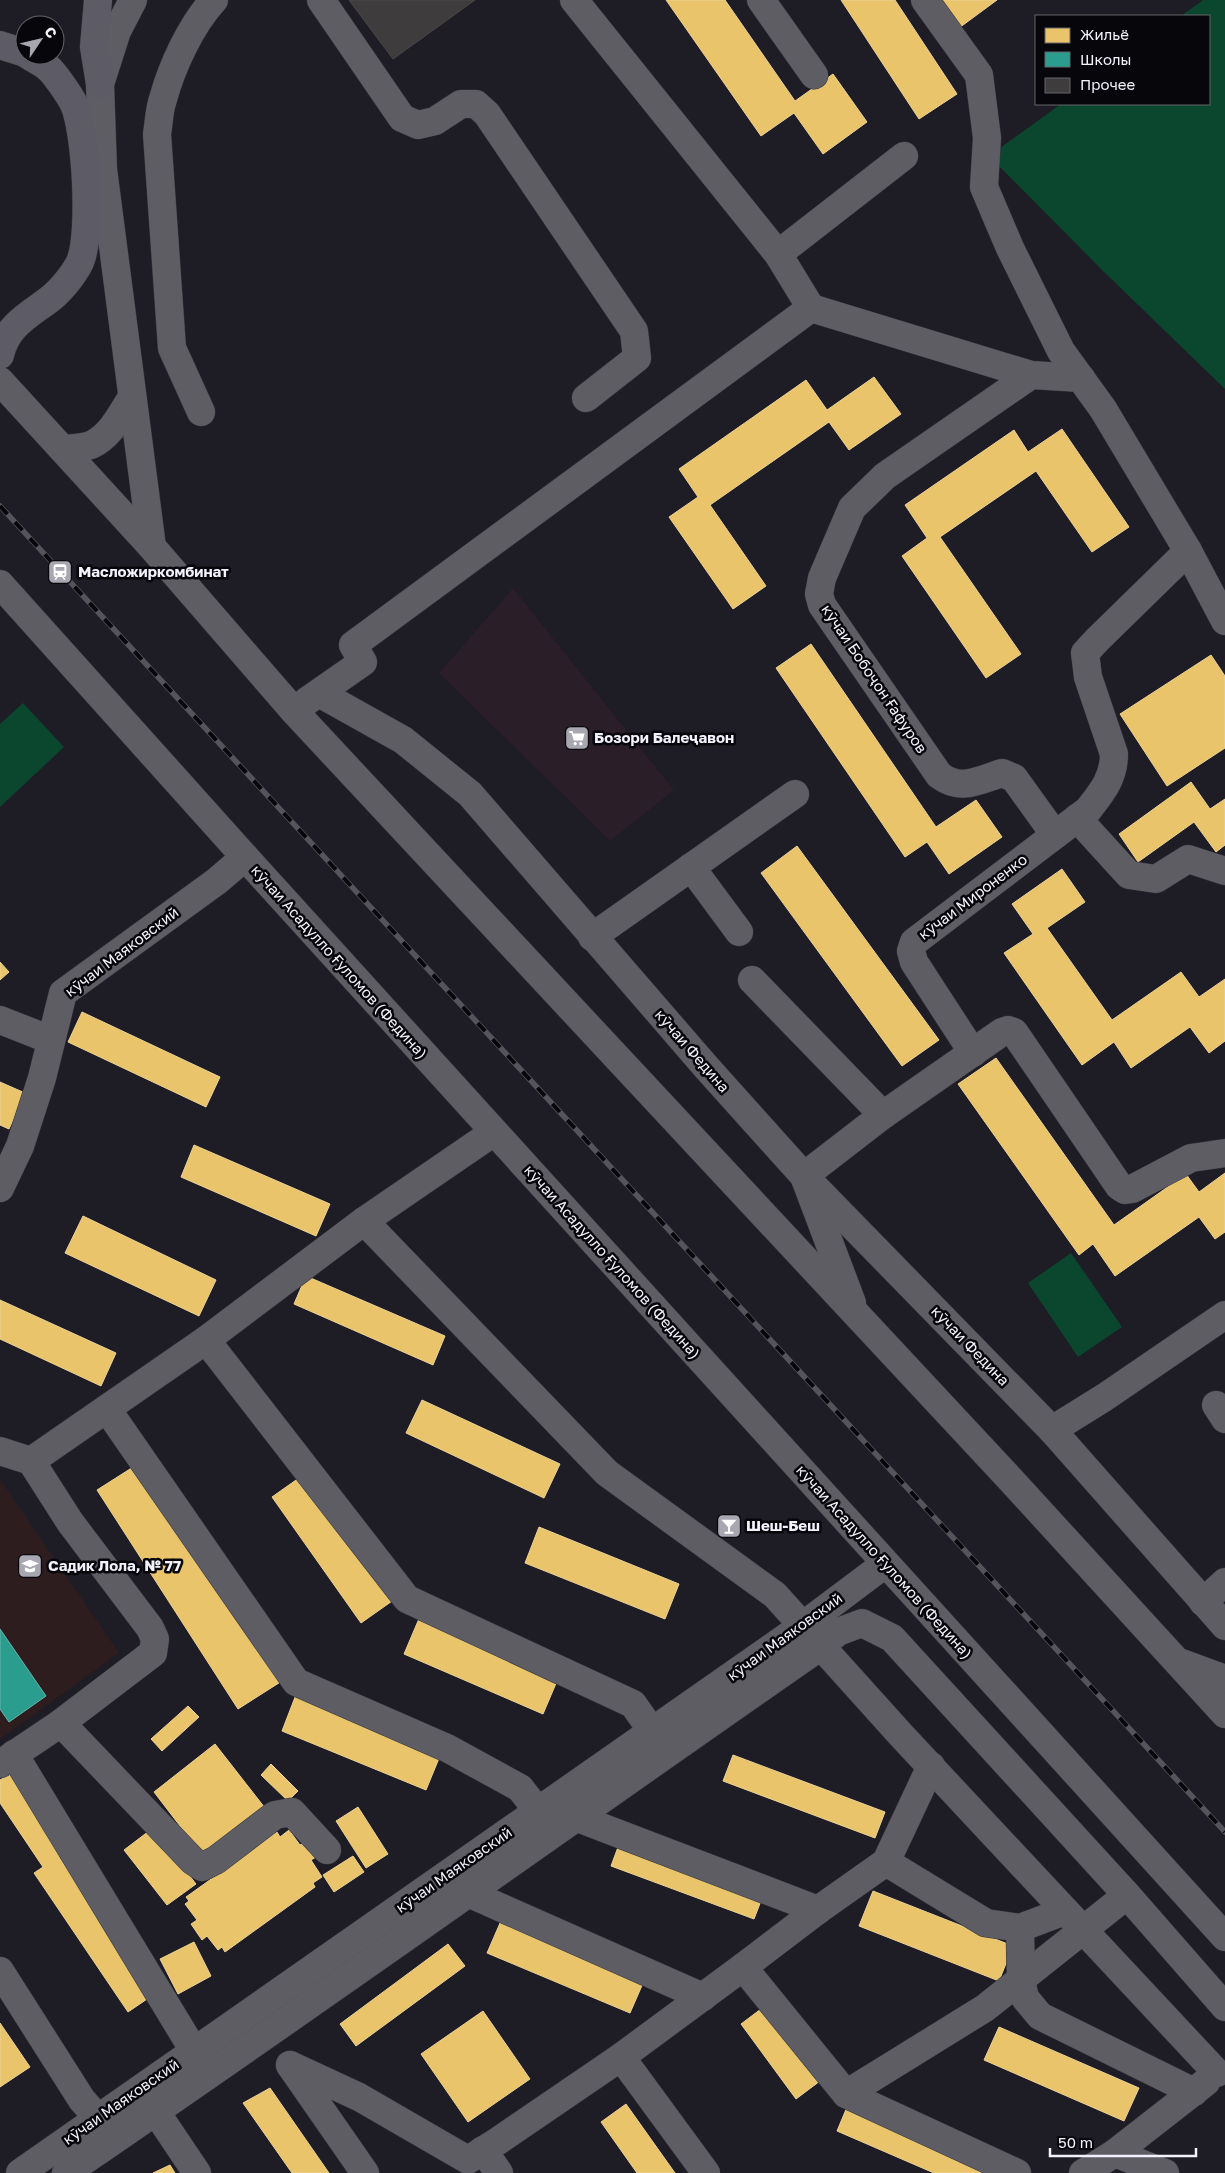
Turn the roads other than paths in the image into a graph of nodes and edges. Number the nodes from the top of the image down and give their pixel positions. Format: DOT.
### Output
graph roads {
  1 [pos="98,0"];
  2 [pos="133,0"];
  3 [pos="214,0"];
  4 [pos="321,0"];
  5 [pos="574,0"];
  6 [pos="761,0"];
  7 [pos="925,0"];
  8 [pos="0,45"];
  9 [pos="15,50"];
  10 [pos="43,65"];
  11 [pos="814,75"];
  12 [pos="100,84"];
  13 [pos="904,156"];
  14 [pos="778,254"];
  15 [pos="811,308"];
  16 [pos="13,314"];
  17 [pos="0,354"];
  18 [pos="1031,376"];
  19 [pos="1081,378"];
  20 [pos="0,381"];
  21 [pos="132,397"];
  22 [pos="586,398"];
  23 [pos="201,412"];
  24 [pos="63,449"];
  25 [pos="152,547"];
  26 [pos="1188,551"];
  27 [pos="0,584"];
  28 [pos="1225,621"];
  29 [pos="319,693"];
  30 [pos="294,711"];
  31 [pos="795,794"];
  32 [pos="1083,814"];
  33 [pos="1055,835"];
  34 [pos="245,857"];
  35 [pos="691,867"];
  36 [pos="1225,871"];
  37 [pos="739,932"];
  38 [pos="592,936"];
  39 [pos="752,980"];
  40 [pos="0,1020"];
  41 [pos="51,1040"];
  42 [pos="973,1053"];
  43 [pos="883,1115"];
  44 [pos="494,1132"];
  45 [pos="10,1141"];
  46 [pos="1225,1154"];
  47 [pos="804,1176"];
  48 [pos="0,1188"];
  49 [pos="364,1221"];
  50 [pos="1225,1315"];
  51 [pos="857,1316"];
  52 [pos="206,1340"];
  53 [pos="107,1409"];
  54 [pos="1052,1430"];
  55 [pos="0,1451"];
  56 [pos="31,1461"];
  57 [pos="885,1564"];
  58 [pos="1225,1582"];
  59 [pos="1203,1602"];
  60 [pos="801,1626"];
  61 [pos="1225,1626"];
  62 [pos="821,1646"];
  63 [pos="1179,1662"];
  64 [pos="1225,1679"];
  65 [pos="1225,1714"];
  66 [pos="61,1723"];
  67 [pos="652,1731"];
  68 [pos="7,1759"];
  69 [pos="931,1766"];
  70 [pos="568,1806"];
  71 [pos="538,1811"];
  72 [pos="327,1850"];
  73 [pos="886,1862"];
  74 [pos="453,1870"];
  75 [pos="468,1893"];
  76 [pos="1127,1894"];
  77 [pos="818,1910"];
  78 [pos="1065,1911"];
  79 [pos="1020,1928"];
  80 [pos="1083,1931"];
  81 [pos="1225,1937"];
  82 [pos="743,1968"];
  83 [pos="0,1971"];
  84 [pos="1021,1980"];
  85 [pos="703,1997"];
  86 [pos="1225,2008"];
  87 [pos="251,2011"];
  88 [pos="268,2035"];
  89 [pos="194,2051"];
  90 [pos="621,2056"];
  91 [pos="290,2065"];
  92 [pos="1221,2071"];
  93 [pos="140,2088"];
  94 [pos="1194,2092"];
  95 [pos="846,2094"];
  96 [pos="155,2112"];
  97 [pos="98,2118"];
  98 [pos="1115,2153"];
  99 [pos="473,2161"];
  100 [pos="21,2173"];
  101 [pos="66,2173"];
  102 [pos="197,2173"];
  103 [pos="365,2173"];
  104 [pos="499,2173"];
  105 [pos="706,2173"];
  106 [pos="1017,2173"];
  107 [pos="1083,2173"];
  108 [pos="1165,2173"];
  1 -- 12 [label="main road"];
  2 -- 12 [label="street"];
  3 -- 23 [label="street"];
  4 -- 22 [label="street"];
  5 -- 14 [label="street"];
  6 -- 11 [label="street"];
  7 -- 19 [label="street"];
  8 -- 9 [label="main road"];
  10 -- 16 [label="main road"];
  12 -- 21 [label="street"];
  13 -- 14 [label="street"];
  14 -- 15 [label="street"];
  15 -- 18 [label="street"];
  15 -- 29 [label="street"];
  16 -- 17 [label="main road"];
  18 -- 19 [label="street"];
  18 -- 33 [label="street, кӯчаи Бобоҷон Ғафуров"];
  19 -- 26 [label="street"];
  20 -- 24 [label="street"];
  21 -- 24 [label="street"];
  21 -- 25 [label="street"];
  24 -- 25 [label="street"];
  25 -- 30 [label="street"];
  26 -- 28 [label="street"];
  26 -- 32 [label="street, кӯчаи Мироненко"];
  27 -- 34 [label="street, кӯчаи Асадулло Ғуломов (Федина)"];
  29 -- 30 [label="street"];
  29 -- 38 [label="street, кӯчаи Федина"];
  30 -- 51 [label="street"];
  31 -- 35 [label="street"];
  32 -- 33 [label="street, кӯчаи Мироненко"];
  32 -- 36 [label="street"];
  33 -- 42 [label="street, кӯчаи Мироненко"];
  34 -- 41 [label="street, кӯчаи Маяковский"];
  34 -- 44 [label="street, кӯчаи Асадулло Ғуломов (Федина)"];
  35 -- 37 [label="street"];
  35 -- 38 [label="street"];
  38 -- 47 [label="street, кӯчаи Федина"];
  39 -- 43 [label="street"];
  40 -- 41 [label="street"];
  41 -- 45 [label="street, кӯчаи Маяковский"];
  42 -- 43 [label="street"];
  42 -- 46 [label="street"];
  43 -- 47 [label="street"];
  44 -- 49 [label="street"];
  44 -- 57 [label="street, кӯчаи Асадулло Ғуломов (Федина)"];
  45 -- 48 [label="street, кӯчаи Маяковский"];
  47 -- 51 [label="street"];
  47 -- 54 [label="street, кӯчаи Федина"];
  49 -- 52 [label="street"];
  49 -- 60 [label="street"];
  50 -- 54 [label="street"];
  51 -- 63 [label="street"];
  52 -- 53 [label="street"];
  52 -- 67 [label="street"];
  53 -- 56 [label="street"];
  53 -- 71 [label="street"];
  54 -- 59 [label="street, кӯчаи Федина"];
  55 -- 56 [label="street"];
  56 -- 66 [label="street"];
  57 -- 60 [label="street, кӯчаи Маяковский"];
  57 -- 81 [label="street, кӯчаи Асадулло Ғуломов (Федина)"];
  58 -- 59 [label="street"];
  59 -- 61 [label="street, кӯчаи Федина"];
  60 -- 62 [label="street"];
  60 -- 67 [label="street, кӯчаи Маяковский"];
  62 -- 69 [label="street"];
  62 -- 70 [label="street"];
  62 -- 76 [label="street"];
  63 -- 64 [label="street"];
  63 -- 65 [label="street"];
  66 -- 68 [label="street"];
  66 -- 72 [label="street"];
  67 -- 70 [label="street, кӯчаи Маяковский"];
  68 -- 89 [label="street"];
  69 -- 73 [label="street"];
  69 -- 78 [label="street"];
  70 -- 71 [label="street, кӯчаи Маяковский"];
  70 -- 75 [label="street"];
  70 -- 77 [label="street"];
  71 -- 74 [label="street, кӯчаи Маяковский"];
  73 -- 77 [label="street"];
  73 -- 79 [label="street"];
  74 -- 75 [label="street"];
  74 -- 87 [label="street, кӯчаи Маяковский"];
  75 -- 85 [label="street"];
  75 -- 88 [label="street"];
  76 -- 80 [label="street"];
  76 -- 86 [label="street"];
  77 -- 82 [label="street"];
  78 -- 79 [label="street"];
  78 -- 80 [label="street"];
  79 -- 84 [label="street"];
  80 -- 84 [label="street"];
  80 -- 92 [label="street"];
  82 -- 85 [label="street"];
  82 -- 95 [label="street"];
  83 -- 97 [label="street"];
  84 -- 94 [label="street"];
  84 -- 95 [label="street"];
  85 -- 90 [label="street"];
  87 -- 88 [label="street"];
  87 -- 89 [label="street, кӯчаи Маяковский"];
  88 -- 91 [label="street"];
  88 -- 96 [label="street"];
  89 -- 93 [label="street, кӯчаи Маяковский"];
  90 -- 99 [label="street"];
  90 -- 105 [label="street"];
  91 -- 99 [label="street"];
  91 -- 103 [label="street"];
  92 -- 94 [label="street"];
  93 -- 96 [label="street"];
  93 -- 97 [label="street, кӯчаи Маяковский"];
  94 -- 98 [label="street"];
  95 -- 106 [label="street"];
  96 -- 101 [label="street"];
  96 -- 102 [label="street"];
  97 -- 100 [label="street, кӯчаи Маяковский"];
  98 -- 107 [label="street"];
  98 -- 108 [label="street"];
  99 -- 104 [label="street"];
}
